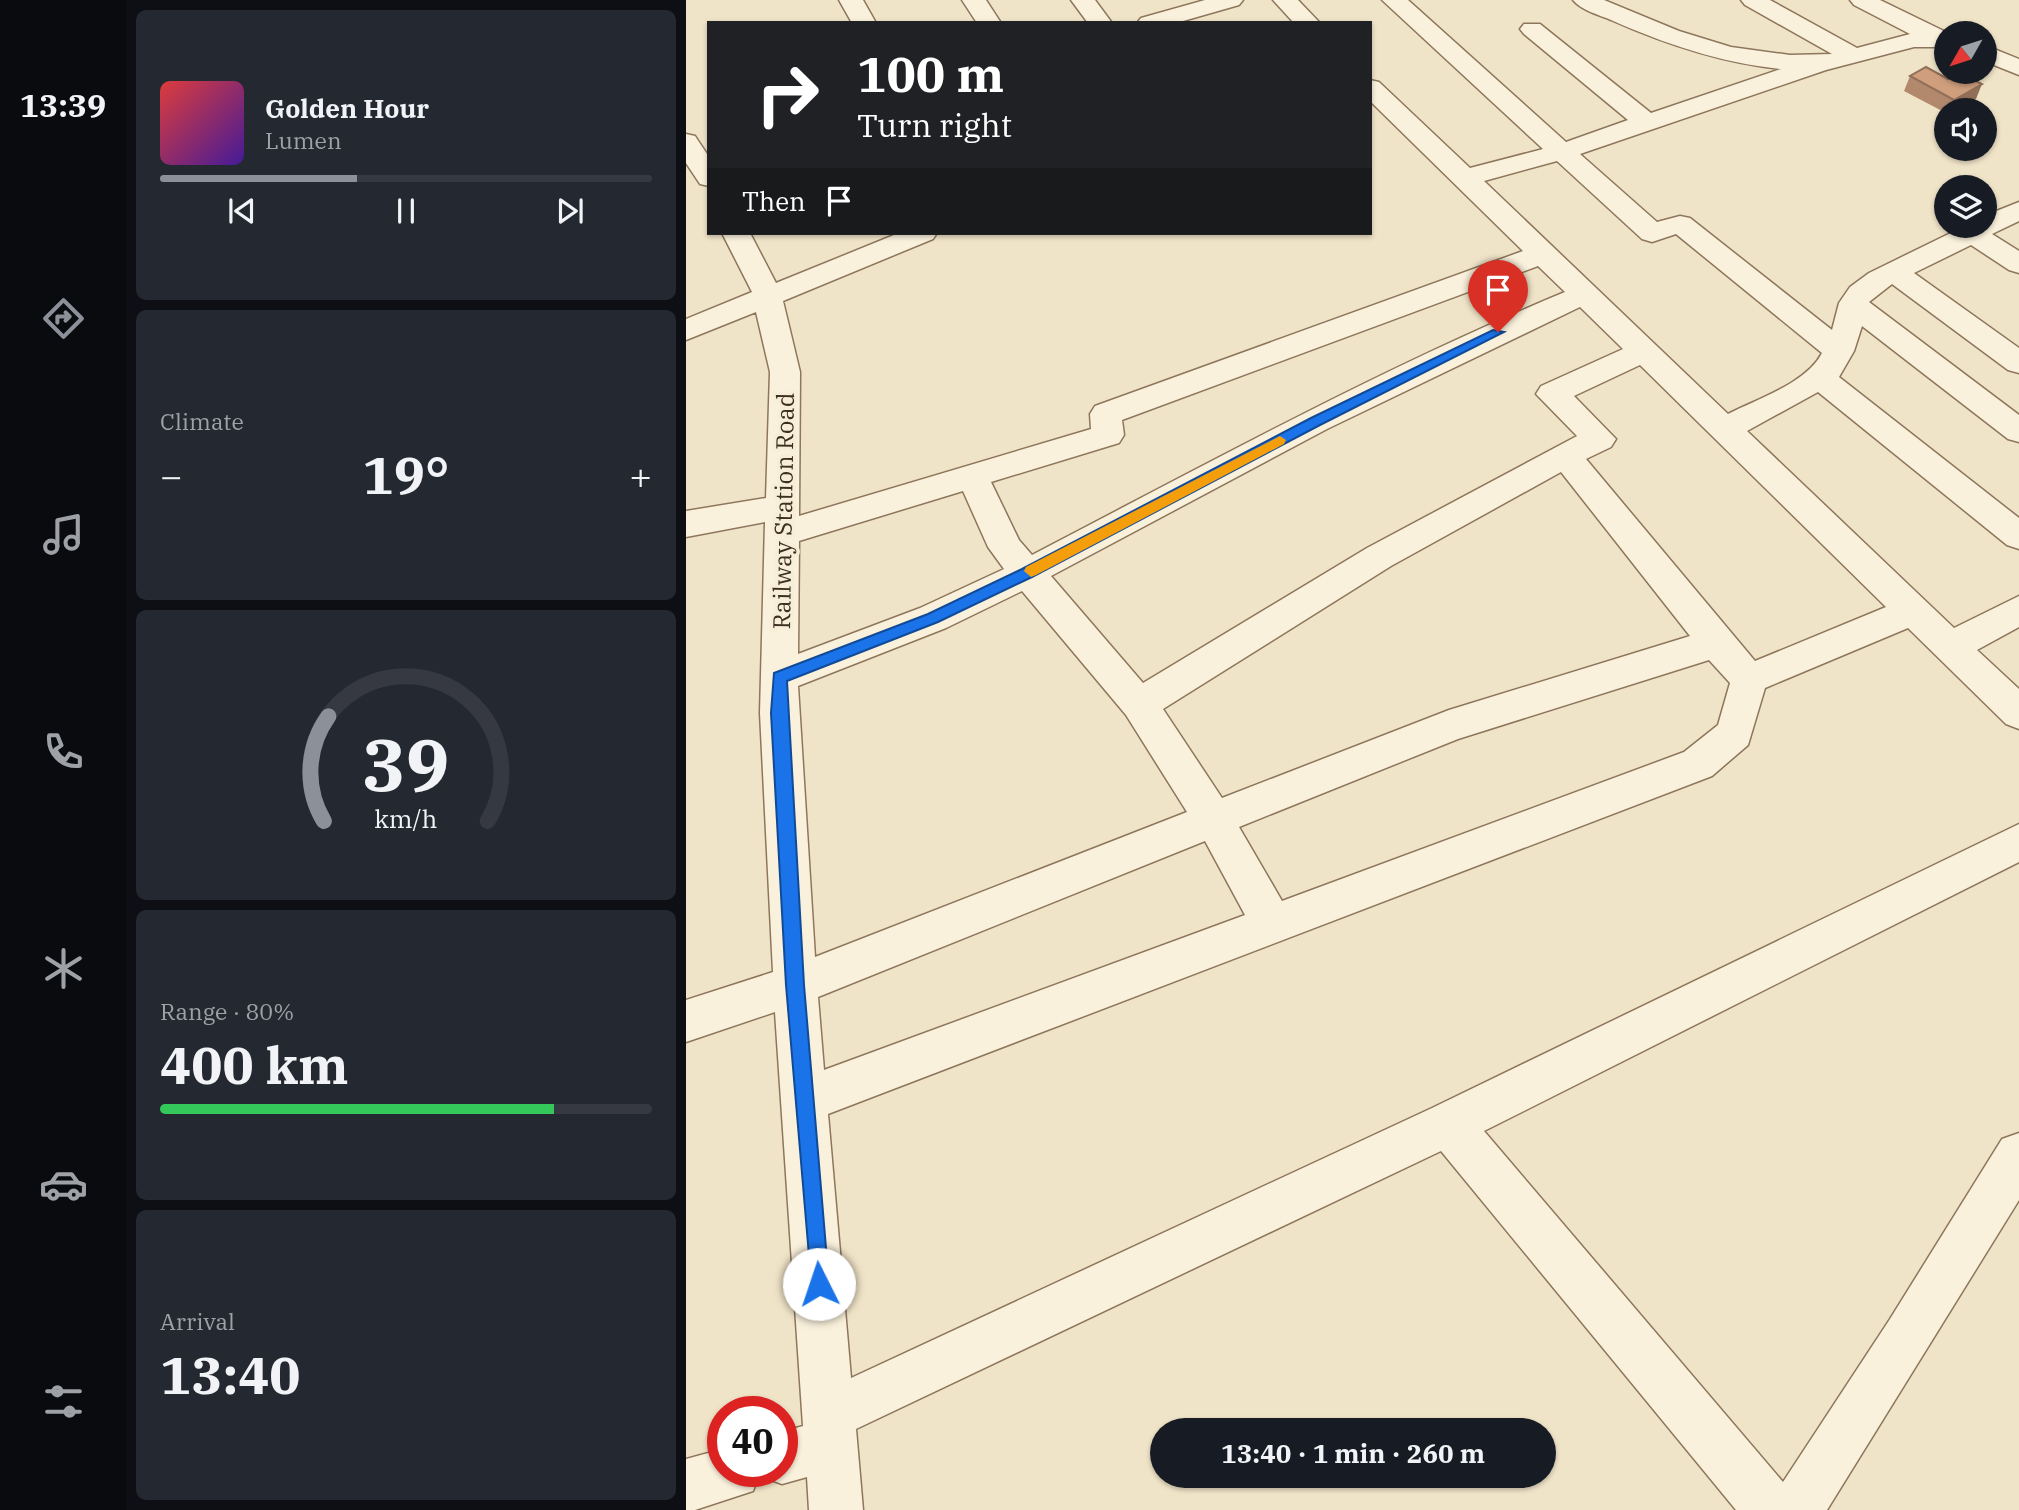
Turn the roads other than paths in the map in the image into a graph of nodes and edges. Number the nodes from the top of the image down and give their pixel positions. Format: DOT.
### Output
graph roads {
  1 [pos="852,0"];
  2 [pos="974,0"];
  3 [pos="1083,0"];
  4 [pos="1231,0"];
  5 [pos="1285,0"];
  6 [pos="1394,0"];
  7 [pos="1585,0"];
  8 [pos="1753,0"];
  9 [pos="1862,0"];
  10 [pos="863,21"];
  11 [pos="988,21"];
  12 [pos="1099,21"];
  13 [pos="1156,21"];
  14 [pos="1306,21"];
  15 [pos="1532,29"];
  16 [pos="1934,36"];
  17 [pos="1934,39"];
  18 [pos="1853,55"];
  19 [pos="1997,58"];
  20 [pos="1822,63"];
  21 [pos="2019,68"];
  22 [pos="1372,89"];
  23 [pos="1646,122"];
  24 [pos="1562,152"];
  25 [pos="1465,178"];
  26 [pos="2019,210"];
  27 [pos="1997,221"];
  28 [pos="737,235"];
  29 [pos="918,235"];
  30 [pos="1962,238"];
  31 [pos="1980,238"];
  32 [pos="1543,254"];
  33 [pos="2019,264"];
  34 [pos="1894,272"];
  35 [pos="767,294"];
  36 [pos="1585,294"];
  37 [pos="1853,304"];
  38 [pos="686,330"];
  39 [pos="1644,351"];
  40 [pos="1839,351"];
  41 [pos="2019,363"];
  42 [pos="1819,377"];
  43 [pos="1725,429"];
  44 [pos="2019,431"];
  45 [pos="1565,455"];
  46 [pos="972,476"];
  47 [pos="782,520"];
  48 [pos="686,524"];
  49 [pos="2019,536"];
  50 [pos="1027,573"];
  51 [pos="2019,610"];
  52 [pos="1913,611"];
  53 [pos="1716,643"];
  54 [pos="1952,646"];
  55 [pos="780,677"];
  56 [pos="1749,679"];
  57 [pos="1139,704"];
  58 [pos="2019,713"];
  59 [pos="1213,818"];
  60 [pos="2019,842"];
  61 [pos="1272,924"];
  62 [pos="795,985"];
  63 [pos="686,1021"];
  64 [pos="805,1100"];
  65 [pos="1448,1124"];
  66 [pos="2019,1156"];
  67 [pos="830,1429"];
  68 [pos="798,1448"];
  69 [pos="707,1480"];
  70 [pos="686,1486"];
  71 [pos="836,1510"];
  72 [pos="1771,1510"];
  73 [pos="1796,1510"];
  1 -- 10 [label="street"];
  2 -- 11 [label="street"];
  3 -- 12 [label="street"];
  4 -- 13 [label="street"];
  5 -- 14 [label="street"];
  6 -- 24 [label="street"];
  7 -- 20 [label="street"];
  8 -- 18 [label="street"];
  9 -- 16 [label="street"];
  15 -- 23 [label="street"];
  17 -- 18 [label="street"];
  18 -- 20 [label="street"];
  19 -- 21 [label="street"];
  20 -- 23 [label="street"];
  22 -- 25 [label="street"];
  23 -- 24 [label="street"];
  24 -- 25 [label="street"];
  24 -- 40 [label="street"];
  25 -- 32 [label="street"];
  26 -- 27 [label="street"];
  28 -- 35 [label="street, Railway Station Road"];
  29 -- 35 [label="street"];
  30 -- 34 [label="street"];
  31 -- 33 [label="street"];
  32 -- 36 [label="street"];
  32 -- 46 [label="street"];
  34 -- 37 [label="street"];
  34 -- 41 [label="street"];
  35 -- 38 [label="street"];
  35 -- 47 [label="street, Railway Station Road"];
  36 -- 39 [label="street"];
  36 -- 50 [label="street"];
  37 -- 40 [label="street"];
  37 -- 44 [label="street"];
  39 -- 43 [label="street"];
  39 -- 45 [label="street"];
  40 -- 42 [label="street"];
  42 -- 43 [label="street"];
  42 -- 49 [label="street"];
  43 -- 52 [label="street"];
  45 -- 53 [label="street"];
  45 -- 57 [label="street"];
  46 -- 47 [label="street"];
  46 -- 50 [label="street"];
  47 -- 48 [label="street"];
  47 -- 55 [label="street, Railway Station Road"];
  50 -- 55 [label="street"];
  50 -- 57 [label="street"];
  51 -- 54 [label="street"];
  52 -- 54 [label="street"];
  52 -- 56 [label="street"];
  53 -- 56 [label="street"];
  53 -- 59 [label="street"];
  54 -- 58 [label="street"];
  55 -- 62 [label="street, Railway Station Road"];
  56 -- 61 [label="street"];
  57 -- 59 [label="street"];
  59 -- 61 [label="street"];
  59 -- 62 [label="street"];
  60 -- 65 [label="street"];
  61 -- 64 [label="street"];
  62 -- 63 [label="street"];
  62 -- 64 [label="street, Railway Station Road"];
  64 -- 67 [label="street, Railway Station Road"];
  65 -- 67 [label="street"];
  65 -- 72 [label="street"];
  66 -- 73 [label="street"];
  67 -- 68 [label="street"];
  67 -- 71 [label="street, Railway Station Road"];
  69 -- 70 [label="street"];
}
